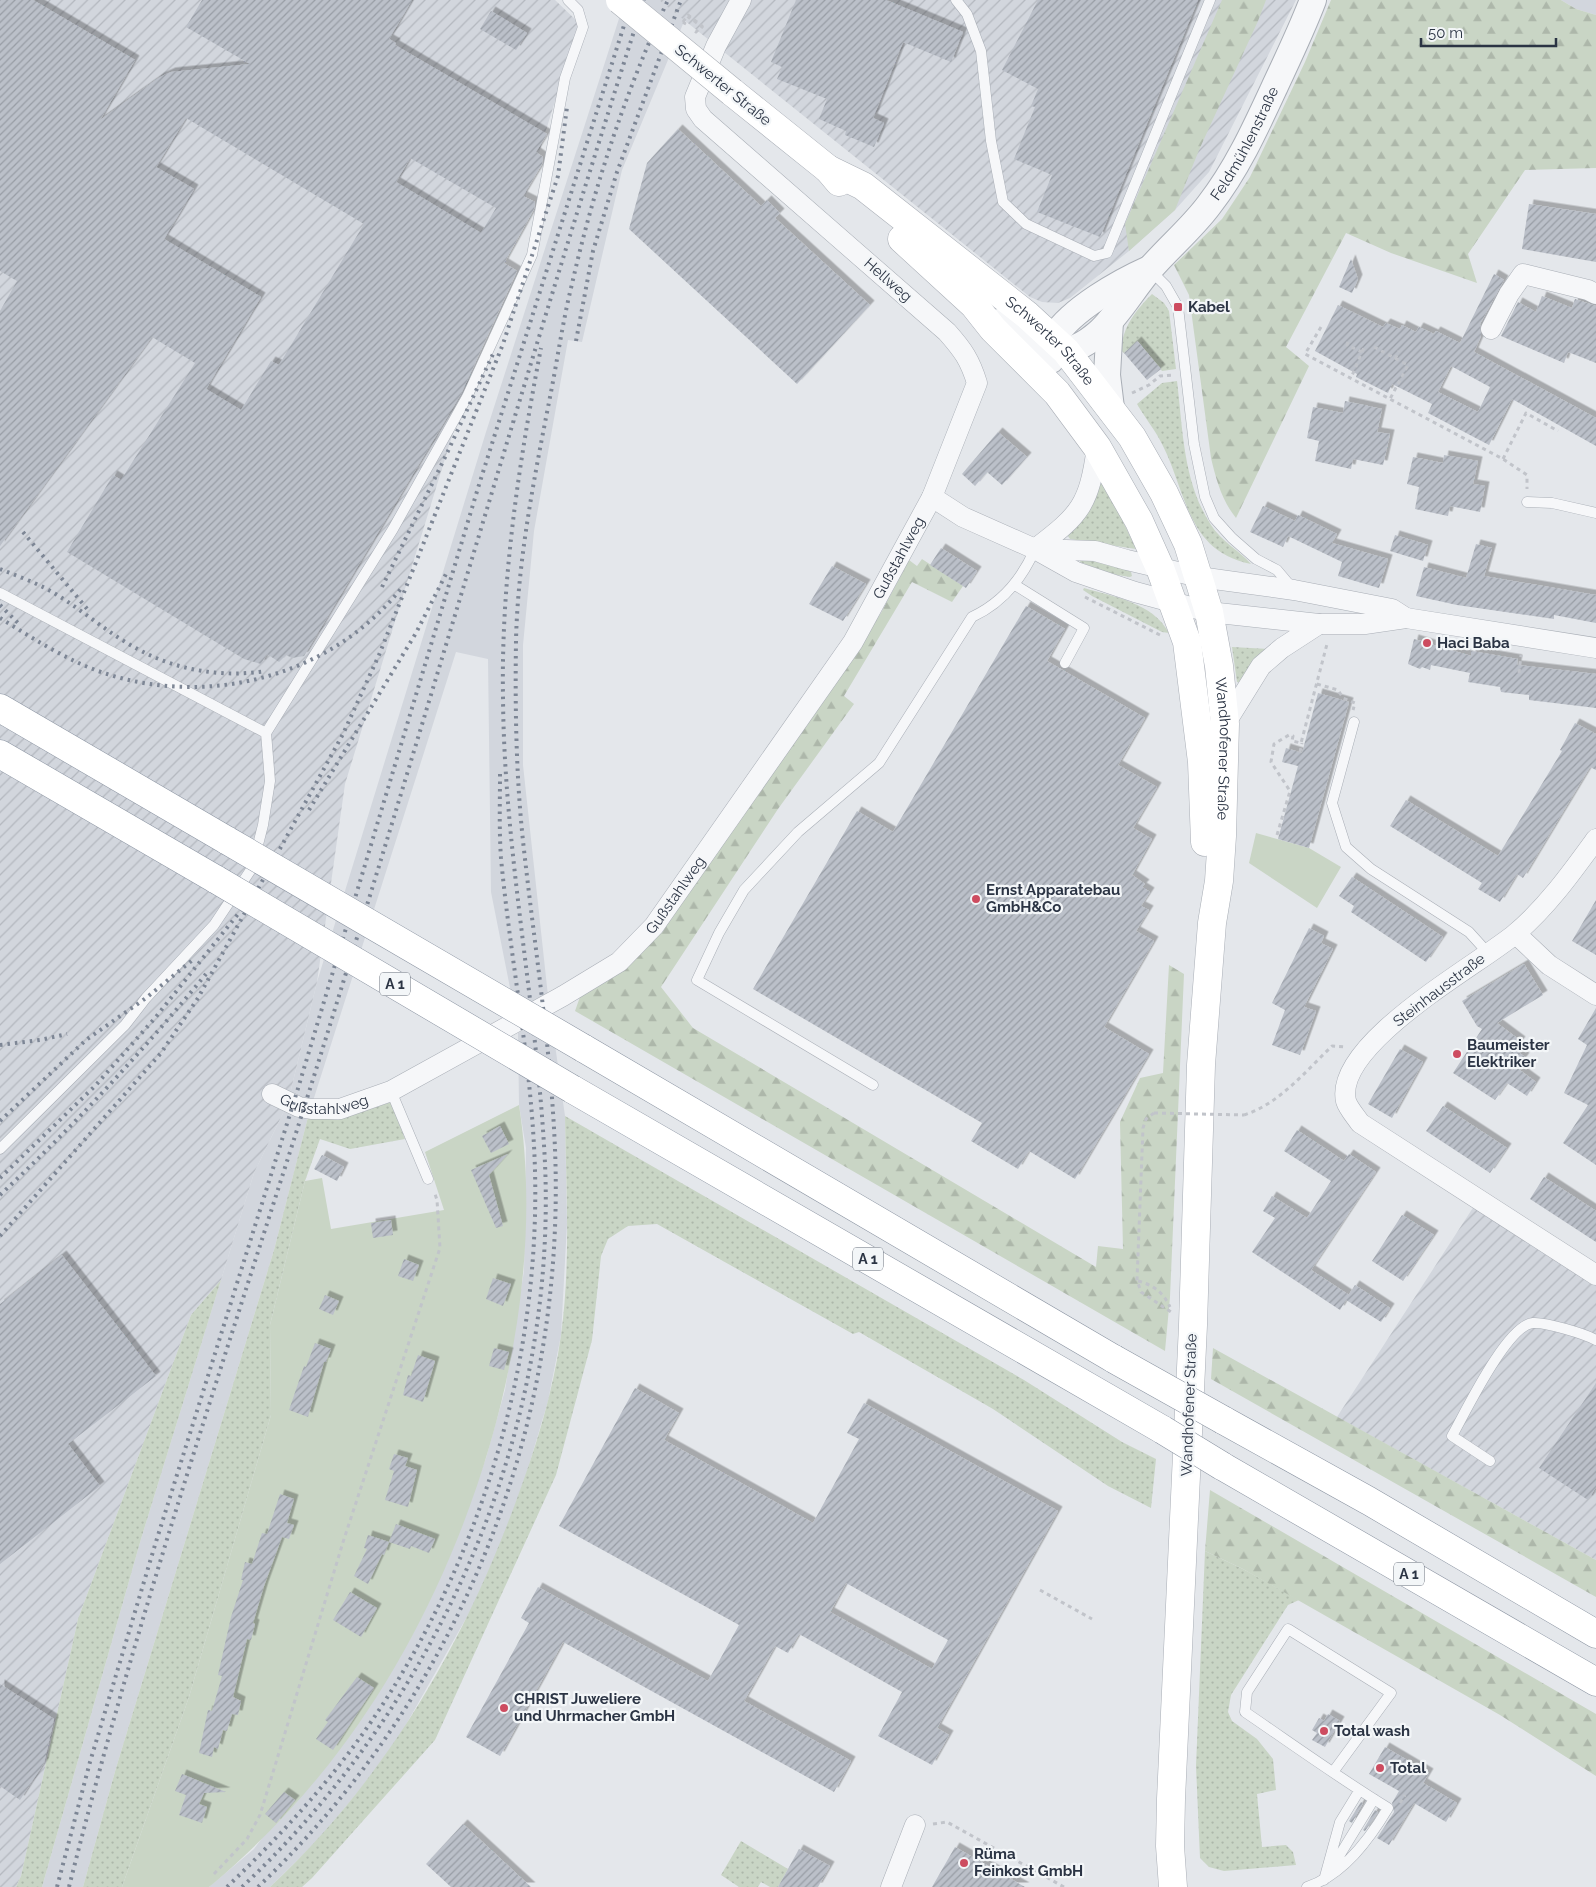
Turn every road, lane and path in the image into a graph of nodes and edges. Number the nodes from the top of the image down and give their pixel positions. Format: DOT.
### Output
graph roads {
  1 [pos="568,0"];
  2 [pos="620,0"];
  3 [pos="740,0"];
  4 [pos="956,0"];
  5 [pos="1210,0"];
  6 [pos="1313,0"];
  7 [pos="681,24"];
  8 [pos="700,25"];
  9 [pos="828,169"];
  10 [pos="1150,269"];
  11 [pos="1596,294"];
  12 [pos="974,305"];
  13 [pos="1110,321"];
  14 [pos="1321,327"];
  15 [pos="1491,329"];
  16 [pos="1348,342"];
  17 [pos="1365,346"];
  18 [pos="1057,347"];
  19 [pos="1374,347"];
  20 [pos="1399,351"];
  21 [pos="1362,352"];
  22 [pos="1395,358"];
  23 [pos="1177,375"];
  24 [pos="1351,378"];
  25 [pos="1049,384"];
  26 [pos="1390,399"];
  27 [pos="1120,402"];
  28 [pos="1558,430"];
  29 [pos="1097,448"];
  30 [pos="1503,459"];
  31 [pos="932,496"];
  32 [pos="1527,502"];
  33 [pos="1596,513"];
  34 [pos="1035,549"];
  35 [pos="1160,568"];
  36 [pos="1199,576"];
  37 [pos="1015,585"];
  38 [pos="1294,590"];
  39 [pos="0,593"];
  40 [pos="1081,594"];
  41 [pos="1173,603"];
  42 [pos="1209,612"];
  43 [pos="1406,618"];
  44 [pos="1319,624"];
  45 [pos="1166,640"];
  46 [pos="1327,644"];
  47 [pos="1595,644"];
  48 [pos="1521,655"];
  49 [pos="1064,663"];
  50 [pos="1519,673"];
  51 [pos="1317,684"];
  52 [pos="1354,705"];
  53 [pos="0,708"];
  54 [pos="1354,722"];
  55 [pos="1225,724"];
  56 [pos="266,733"];
  57 [pos="1301,743"];
  58 [pos="1300,752"];
  59 [pos="0,754"];
  60 [pos="1277,836"];
  61 [pos="1596,839"];
  62 [pos="1212,923"];
  63 [pos="1516,934"];
  64 [pos="1488,953"];
  65 [pos="1596,996"];
  66 [pos="1366,1049"];
  67 [pos="873,1085"];
  68 [pos="391,1091"];
  69 [pos="272,1094"];
  70 [pos="0,1149"];
  71 [pos="428,1180"];
  72 [pos="1596,1275"];
  73 [pos="1137,1280"];
  74 [pos="1596,1340"];
  75 [pos="1490,1461"];
  76 [pos="1040,1590"];
  77 [pos="1092,1619"];
  78 [pos="1596,1634"];
  79 [pos="1596,1682"];
  80 [pos="1332,1772"];
  81 [pos="1359,1791"];
  82 [pos="1374,1800"];
  83 [pos="915,1826"];
  84 [pos="214,1874"];
  85 [pos="1324,1881"];
  86 [pos="892,1887"];
  87 [pos="1064,1887"];
  88 [pos="1173,1887"];
  89 [pos="1307,1887"];
  1 -- 56 [label="lane"];
  2 -- 9 [label="main road, Schwerter Straße, bridge"];
  3 -- 31 [label="street, Hellweg"];
  4 -- 5 [label="lane"];
  6 -- 10 [label="street, Feldmühlenstraße"];
  7 -- 8 [label="path"];
  9 -- 12 [label="main road, Schwerter Straße"];
  9 -- 18 [label="main road, Schwerter Straße"];
  10 -- 13 [label="street, Feldmühlenstraße"];
  10 -- 18 [label="street, Feldmühlenstraße"];
  10 -- 38 [label="lane"];
  11 -- 15 [label="street"];
  12 -- 18 [label="street"];
  12 -- 25 [label="main road, Schwerter Straße"];
  13 -- 18 [label="street, Feldmühlenstraße"];
  13 -- 27 [label="street"];
  14 -- 24 [label="path"];
  16 -- 21 [label="path"];
  17 -- 21 [label="path"];
  18 -- 25 [label="street"];
  18 -- 27 [label="main road, Schwerter Straße"];
  19 -- 22 [label="path"];
  20 -- 22 [label="path"];
  21 -- 24 [label="path"];
  22 -- 26 [label="path"];
  23 -- 27 [label="path"];
  24 -- 26 [label="path"];
  25 -- 29 [label="main road, Schwerter Straße"];
  26 -- 30 [label="path"];
  27 -- 36 [label="main road, Schwerter Straße"];
  28 -- 30 [label="path"];
  29 -- 34 [label="street"];
  29 -- 35 [label="main road, Schwerter Straße"];
  30 -- 32 [label="path"];
  31 -- 34 [label="street"];
  31 -- 68 [label="street, Gußstahlweg"];
  32 -- 33 [label="lane"];
  34 -- 35 [label="street"];
  34 -- 37 [label="lane"];
  34 -- 41 [label="street"];
  35 -- 36 [label="street"];
  35 -- 41 [label="main road, Schwerter Straße"];
  36 -- 38 [label="street"];
  36 -- 42 [label="main road, Wandhofener Straße"];
  37 -- 49 [label="lane"];
  37 -- 67 [label="lane"];
  38 -- 43 [label="street"];
  39 -- 56 [label="lane"];
  40 -- 45 [label="path"];
  41 -- 42 [label="street"];
  41 -- 62 [label="main road, Wandhofener Straße"];
  42 -- 44 [label="street"];
  42 -- 55 [label="main road, Wandhofener Straße"];
  43 -- 44 [label="street"];
  43 -- 47 [label="street"];
  44 -- 55 [label="street"];
  46 -- 51 [label="path"];
  48 -- 50 [label="path"];
  51 -- 52 [label="path"];
  51 -- 57 [label="path"];
  53 -- 78 [label="main road, A 1, bridge"];
  54 -- 64 [label="lane"];
  55 -- 62 [label="main road, Wandhofener Straße"];
  56 -- 70 [label="lane"];
  57 -- 58 [label="path"];
  57 -- 60 [label="path"];
  59 -- 79 [label="main road, A 1, bridge"];
  61 -- 63 [label="street, Steinhausstraße"];
  62 -- 88 [label="main road, Wandhofener Straße"];
  63 -- 64 [label="street, Steinhausstraße"];
  63 -- 65 [label="street"];
  64 -- 66 [label="street, Steinhausstraße"];
  66 -- 72 [label="street, Steinhausstraße"];
  66 -- 73 [label="path, bridge"];
  68 -- 69 [label="street, Gußstahlweg"];
  68 -- 71 [label="lane"];
  71 -- 84 [label="path"];
  73 -- 73 [label="path"];
  74 -- 75 [label="lane"];
  76 -- 77 [label="path"];
  80 -- 80 [label="lane"];
  80 -- 81 [label="lane"];
  81 -- 82 [label="lane"];
  81 -- 85 [label="lane"];
  82 -- 85 [label="lane"];
  82 -- 85 [label="lane"];
  83 -- 86 [label="street"];
  83 -- 87 [label="path"];
  85 -- 89 [label="lane"];
}
